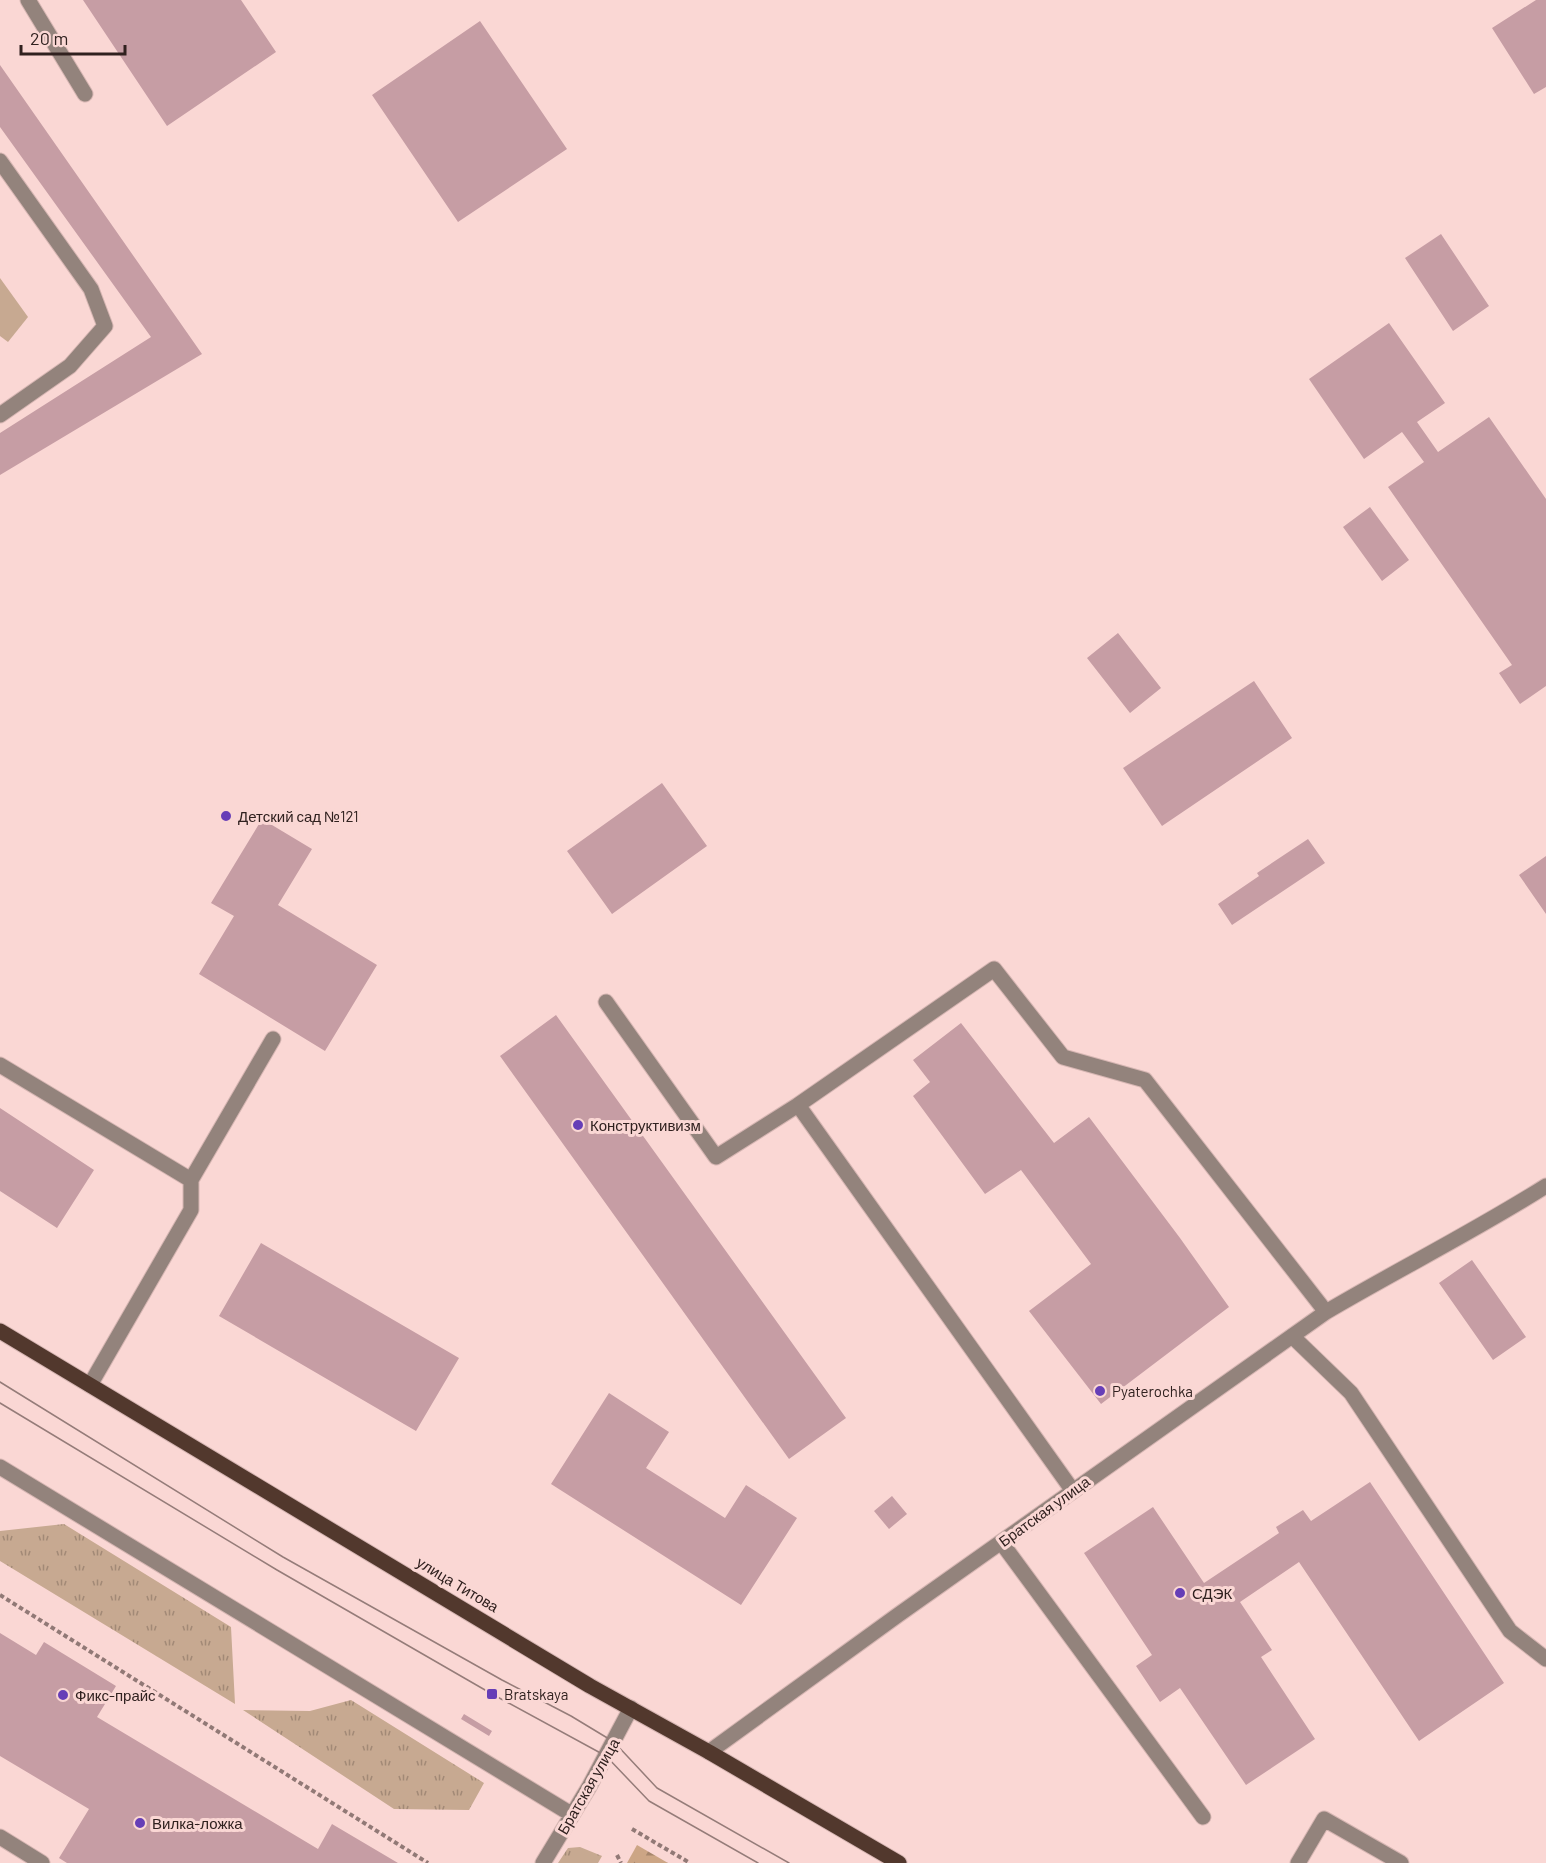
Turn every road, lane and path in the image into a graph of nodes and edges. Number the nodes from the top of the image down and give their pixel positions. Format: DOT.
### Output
graph roads {
  1 [pos="28,0"];
  2 [pos="85,94"];
  3 [pos="0,160"];
  4 [pos="0,415"];
  5 [pos="606,1002"];
  6 [pos="273,1039"];
  7 [pos="0,1065"];
  8 [pos="798,1105"];
  9 [pos="191,1180"];
  10 [pos="1546,1186"];
  11 [pos="1326,1312"];
  12 [pos="0,1331"];
  13 [pos="1292,1336"];
  14 [pos="90,1385"];
  15 [pos="0,1467"];
  16 [pos="1072,1491"];
  17 [pos="1001,1542"];
  18 [pos="0,1595"];
  19 [pos="1546,1659"];
  20 [pos="631,1708"];
  21 [pos="709,1752"];
  22 [pos="572,1814"];
  23 [pos="1203,1817"];
  24 [pos="632,1829"];
  25 [pos="0,1837"];
  26 [pos="617,1855"];
  27 [pos="42,1863"];
  28 [pos="428,1863"];
  29 [pos="543,1863"];
  30 [pos="621,1863"];
  31 [pos="690,1863"];
  32 [pos="899,1863"];
  33 [pos="1298,1863"];
  34 [pos="1401,1863"];
  1 -- 2 [label="street"];
  3 -- 4 [label="street"];
  5 -- 8 [label="street"];
  6 -- 9 [label="street"];
  7 -- 9 [label="street"];
  8 -- 11 [label="street"];
  8 -- 16 [label="street"];
  9 -- 14 [label="street"];
  10 -- 11 [label="street, Братская улица"];
  11 -- 13 [label="street, Братская улица"];
  12 -- 14 [label="main road, улица Титова"];
  13 -- 16 [label="street, Братская улица"];
  13 -- 19 [label="street"];
  14 -- 20 [label="main road, улица Титова"];
  15 -- 22 [label="street"];
  16 -- 17 [label="street, Братская улица"];
  17 -- 21 [label="street, Братская улица"];
  17 -- 23 [label="street"];
  18 -- 28 [label="path"];
  20 -- 21 [label="main road, улица Титова"];
  20 -- 22 [label="street, Братская улица"];
  21 -- 32 [label="main road, улица Титова"];
  22 -- 29 [label="street, Братская улица"];
  24 -- 31 [label="path"];
  25 -- 27 [label="street"];
  26 -- 30 [label="path"];
  33 -- 34 [label="street"];
}
